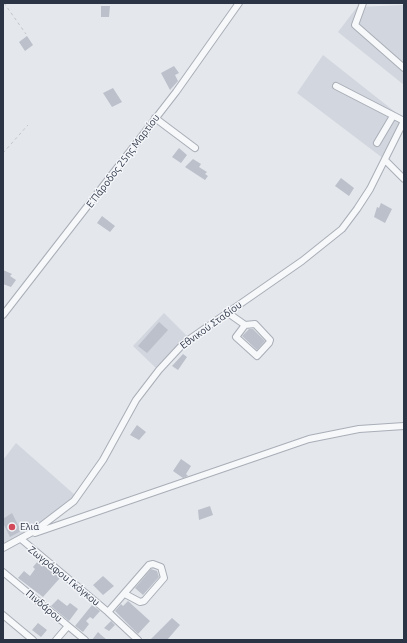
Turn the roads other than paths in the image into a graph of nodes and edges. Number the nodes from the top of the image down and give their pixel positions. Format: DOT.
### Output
graph roads {
  1 [pos="239,3"];
  2 [pos="363,3"];
  3 [pos="404,68"];
  4 [pos="336,86"];
  5 [pos="393,116"];
  6 [pos="155,118"];
  7 [pos="404,121"];
  8 [pos="401,131"];
  9 [pos="377,143"];
  10 [pos="195,148"];
  11 [pos="384,160"];
  12 [pos="404,179"];
  13 [pos="228,313"];
  14 [pos="3,315"];
  15 [pos="245,325"];
  16 [pos="404,426"];
  17 [pos="22,538"];
  18 [pos="4,545"];
  19 [pos="3,572"];
  20 [pos="126,594"];
  21 [pos="108,612"];
  22 [pos="3,615"];
  23 [pos="68,626"];
  24 [pos="31,640"];
  25 [pos="56,640"];
  26 [pos="85,640"];
  27 [pos="138,640"];
  1 -- 6 [label="street, Ε΄ Πάροδος 25ης Μαρτίου"];
  2 -- 3 [label="street"];
  4 -- 5 [label="street"];
  5 -- 7 [label="street"];
  5 -- 9 [label="street"];
  6 -- 10 [label="street"];
  6 -- 14 [label="street, Ε΄ Πάροδος 25ης Μαρτίου"];
  7 -- 8 [label="street, Εθνικού Σταδίου"];
  8 -- 11 [label="street, Εθνικού Σταδίου"];
  11 -- 12 [label="street"];
  11 -- 13 [label="street, Εθνικού Σταδίου"];
  13 -- 15 [label="street"];
  13 -- 17 [label="street, Εθνικού Σταδίου"];
  15 -- 15 [label="street"];
  16 -- 17 [label="street"];
  17 -- 18 [label="street, Εθνικού Σταδίου"];
  17 -- 21 [label="street, Ζωγράφου Γκόγκου"];
  19 -- 23 [label="street, Πινδάρου"];
  20 -- 20 [label="street, Ζωγράφου Γκόγκου"];
  20 -- 21 [label="street, Ζωγράφου Γκόγκου"];
  21 -- 27 [label="street, Ζωγράφου Γκόγκου"];
  22 -- 24 [label="street"];
  23 -- 25 [label="street"];
  23 -- 26 [label="street, Πινδάρου"];
}
